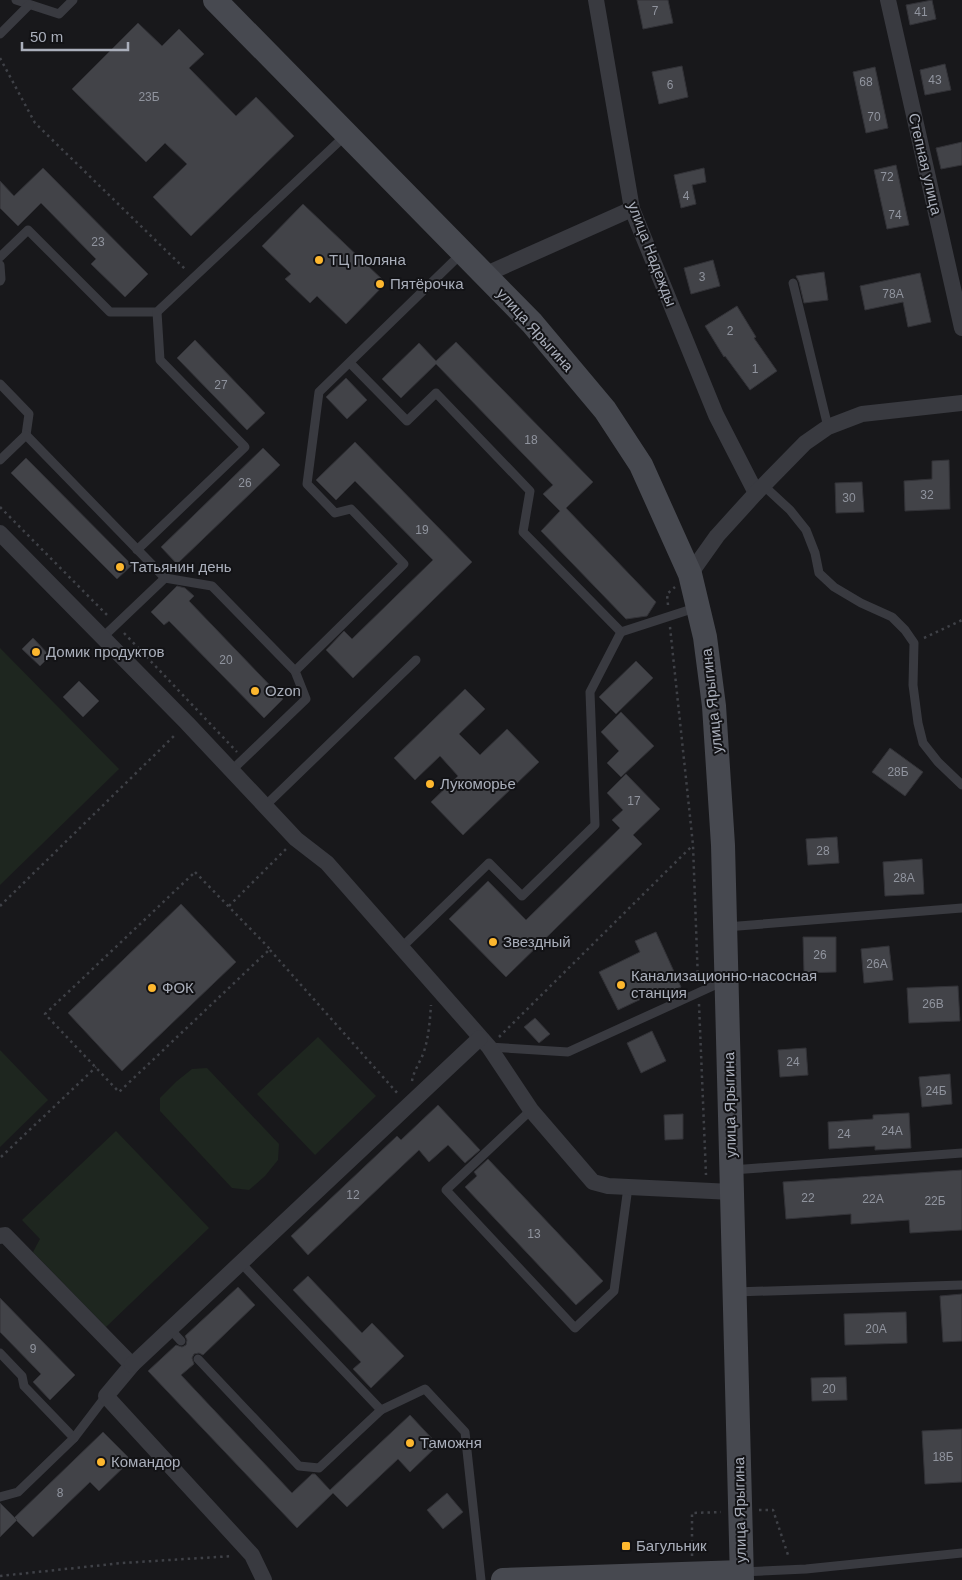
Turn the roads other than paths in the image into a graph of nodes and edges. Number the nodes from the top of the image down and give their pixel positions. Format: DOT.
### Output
graph roads {
  1 [pos="16,0"];
  2 [pos="73,0"];
  3 [pos="215,0"];
  4 [pos="596,0"];
  5 [pos="888,0"];
  6 [pos="30,5"];
  7 [pos="0,34"];
  8 [pos="347,134"];
  9 [pos="632,209"];
  10 [pos="462,253"];
  11 [pos="0,257"];
  12 [pos="0,265"];
  13 [pos="484,275"];
  14 [pos="0,281"];
  15 [pos="793,283"];
  16 [pos="158,312"];
  17 [pos="962,328"];
  18 [pos="350,363"];
  19 [pos="0,384"];
  20 [pos="962,403"];
  21 [pos="828,427"];
  22 [pos="26,435"];
  23 [pos="0,460"];
  24 [pos="759,489"];
  25 [pos="0,533"];
  26 [pos="137,550"];
  27 [pos="690,574"];
  28 [pos="165,578"];
  29 [pos="698,607"];
  30 [pos="621,632"];
  31 [pos="103,637"];
  32 [pos="416,660"];
  33 [pos="295,671"];
  34 [pos="231,771"];
  35 [pos="962,785"];
  36 [pos="265,806"];
  37 [pos="962,908"];
  38 [pos="726,927"];
  39 [pos="401,948"];
  40 [pos="727,980"];
  41 [pos="485,1042"];
  42 [pos="532,1110"];
  43 [pos="962,1153"];
  44 [pos="732,1181"];
  45 [pos="628,1187"];
  46 [pos="0,1236"];
  47 [pos="241,1262"];
  48 [pos="962,1285"];
  49 [pos="735,1292"];
  50 [pos="0,1353"];
  51 [pos="198,1359"];
  52 [pos="132,1365"];
  53 [pos="106,1396"];
  54 [pos="381,1410"];
  55 [pos="74,1438"];
  56 [pos="0,1497"];
  57 [pos="962,1553"];
  58 [pos="742,1576"];
  59 [pos="264,1580"];
  60 [pos="481,1580"];
  61 [pos="503,1580"];
  1 -- 6 [label="lane"];
  2 -- 6 [label="lane"];
  3 -- 8 [label="street, улица Ярыгина"];
  4 -- 9 [label="street, улица Надежды"];
  5 -- 17 [label="street, Степная улица"];
  6 -- 7 [label="lane"];
  8 -- 10 [label="street, улица Ярыгина"];
  8 -- 16 [label="lane"];
  9 -- 13 [label="street"];
  9 -- 24 [label="street, улица Надежды"];
  10 -- 13 [label="street, улица Ярыгина"];
  10 -- 18 [label="lane"];
  11 -- 16 [label="lane"];
  12 -- 14 [label="lane"];
  13 -- 27 [label="street, улица Ярыгина"];
  15 -- 21 [label="lane"];
  16 -- 26 [label="lane"];
  18 -- 30 [label="lane"];
  18 -- 33 [label="lane"];
  19 -- 22 [label="lane"];
  20 -- 21 [label="street"];
  21 -- 24 [label="street"];
  22 -- 23 [label="lane"];
  22 -- 26 [label="lane"];
  24 -- 27 [label="street"];
  24 -- 35 [label="lane"];
  25 -- 31 [label="street"];
  26 -- 28 [label="lane"];
  27 -- 29 [label="street, улица Ярыгина"];
  28 -- 31 [label="lane"];
  28 -- 33 [label="lane"];
  29 -- 30 [label="lane"];
  29 -- 38 [label="street, улица Ярыгина"];
  30 -- 39 [label="lane"];
  31 -- 34 [label="street"];
  32 -- 36 [label="lane"];
  33 -- 34 [label="lane"];
  34 -- 36 [label="street"];
  36 -- 39 [label="street"];
  37 -- 38 [label="lane"];
  38 -- 40 [label="street, улица Ярыгина"];
  39 -- 41 [label="street"];
  40 -- 41 [label="lane"];
  40 -- 44 [label="street, улица Ярыгина"];
  41 -- 42 [label="street"];
  41 -- 47 [label="street"];
  42 -- 45 [label="street"];
  42 -- 45 [label="lane"];
  43 -- 44 [label="lane"];
  44 -- 45 [label="street"];
  44 -- 49 [label="street, улица Ярыгина"];
  46 -- 52 [label="street"];
  47 -- 52 [label="street"];
  47 -- 54 [label="lane"];
  48 -- 49 [label="lane"];
  49 -- 58 [label="street, улица Ярыгина"];
  50 -- 55 [label="lane"];
  51 -- 54 [label="lane"];
  52 -- 53 [label="street"];
  53 -- 55 [label="lane"];
  53 -- 59 [label="street"];
  54 -- 60 [label="lane"];
  55 -- 56 [label="lane"];
  57 -- 58 [label="lane"];
  58 -- 61 [label="street"];
}
